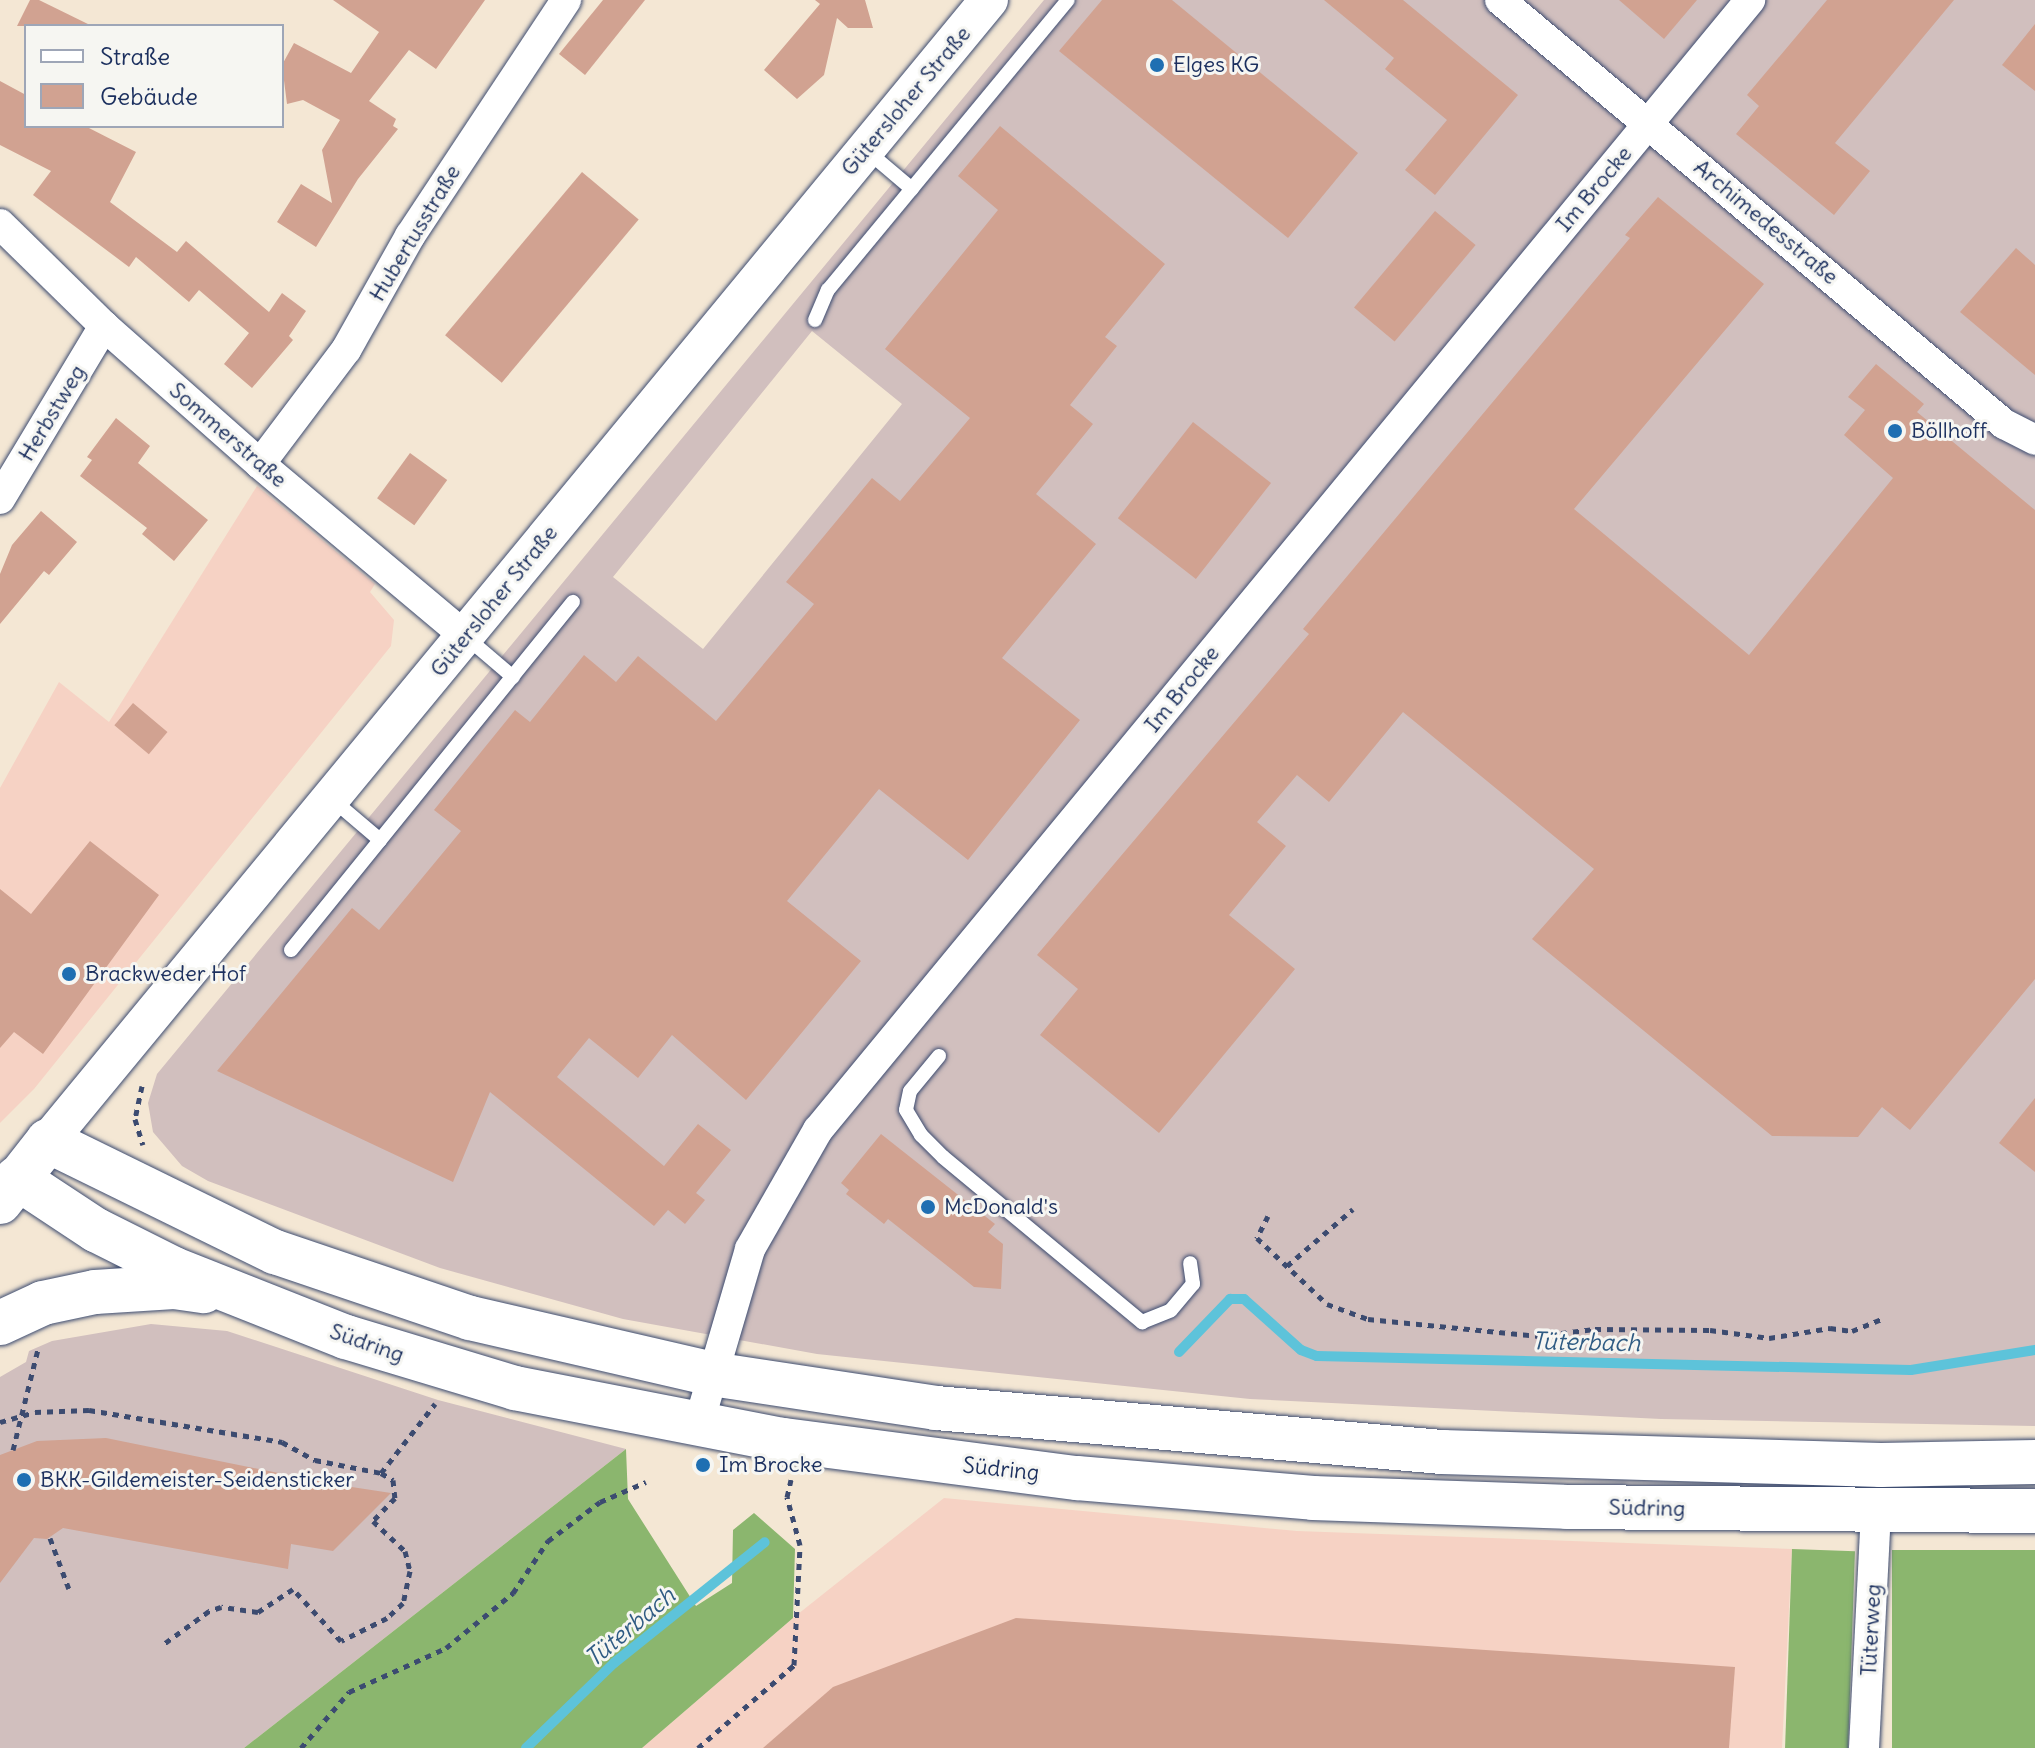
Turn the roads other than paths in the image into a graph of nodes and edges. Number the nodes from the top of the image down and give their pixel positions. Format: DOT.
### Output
graph roads {
  1 [pos="566,0"];
  2 [pos="989,0"];
  3 [pos="1068,0"];
  4 [pos="1500,0"];
  5 [pos="1750,0"];
  6 [pos="1649,123"];
  7 [pos="866,150"];
  8 [pos="912,189"];
  9 [pos="0,224"];
  10 [pos="815,320"];
  11 [pos="104,326"];
  12 [pos="2035,440"];
  13 [pos="260,464"];
  14 [pos="0,499"];
  15 [pos="573,602"];
  16 [pos="465,636"];
  17 [pos="513,677"];
  18 [pos="333,800"];
  19 [pos="380,840"];
  20 [pos="291,950"];
  21 [pos="939,1056"];
  22 [pos="48,1141"];
  23 [pos="9,1190"];
  24 [pos="1190,1263"];
  25 [pos="250,1301"];
  26 [pos="19,1332"];
  27 [pos="712,1374"];
  28 [pos="698,1426"];
  29 [pos="2035,1462"];
  30 [pos="2035,1511"];
  31 [pos="1876,1512"];
  32 [pos="1864,1748"];
  1 -- 13 [label="street, Hubertusstraße"];
  2 -- 7 [label="street, Gütersloher Straße"];
  3 -- 8 [label="lane"];
  4 -- 6 [label="street, Archimedesstraße"];
  5 -- 6 [label="street, Im Brocke"];
  6 -- 12 [label="street, Archimedesstraße"];
  6 -- 27 [label="street, Im Brocke"];
  7 -- 8 [label="lane"];
  7 -- 16 [label="street, Gütersloher Straße"];
  8 -- 10 [label="lane"];
  9 -- 11 [label="street, Sommerstraße"];
  11 -- 13 [label="street, Sommerstraße"];
  11 -- 14 [label="street, Herbstweg"];
  13 -- 16 [label="street, Sommerstraße"];
  15 -- 17 [label="lane"];
  16 -- 17 [label="lane"];
  16 -- 18 [label="street, Gütersloher Straße"];
  17 -- 19 [label="lane"];
  18 -- 19 [label="lane"];
  18 -- 22 [label="street, Gütersloher Straße"];
  19 -- 20 [label="lane"];
  21 -- 24 [label="lane"];
  22 -- 23 [label="main road, Gütersloher Straße"];
  22 -- 27 [label="main road"];
  23 -- 25 [label="main road, Südring"];
  25 -- 26 [label="main road"];
  25 -- 28 [label="main road, Südring"];
  27 -- 28 [label="street, Im Brocke"];
  27 -- 29 [label="main road"];
  28 -- 31 [label="main road, Südring"];
  30 -- 31 [label="main road, Südring"];
  31 -- 32 [label="street, Tüterweg"];
}
